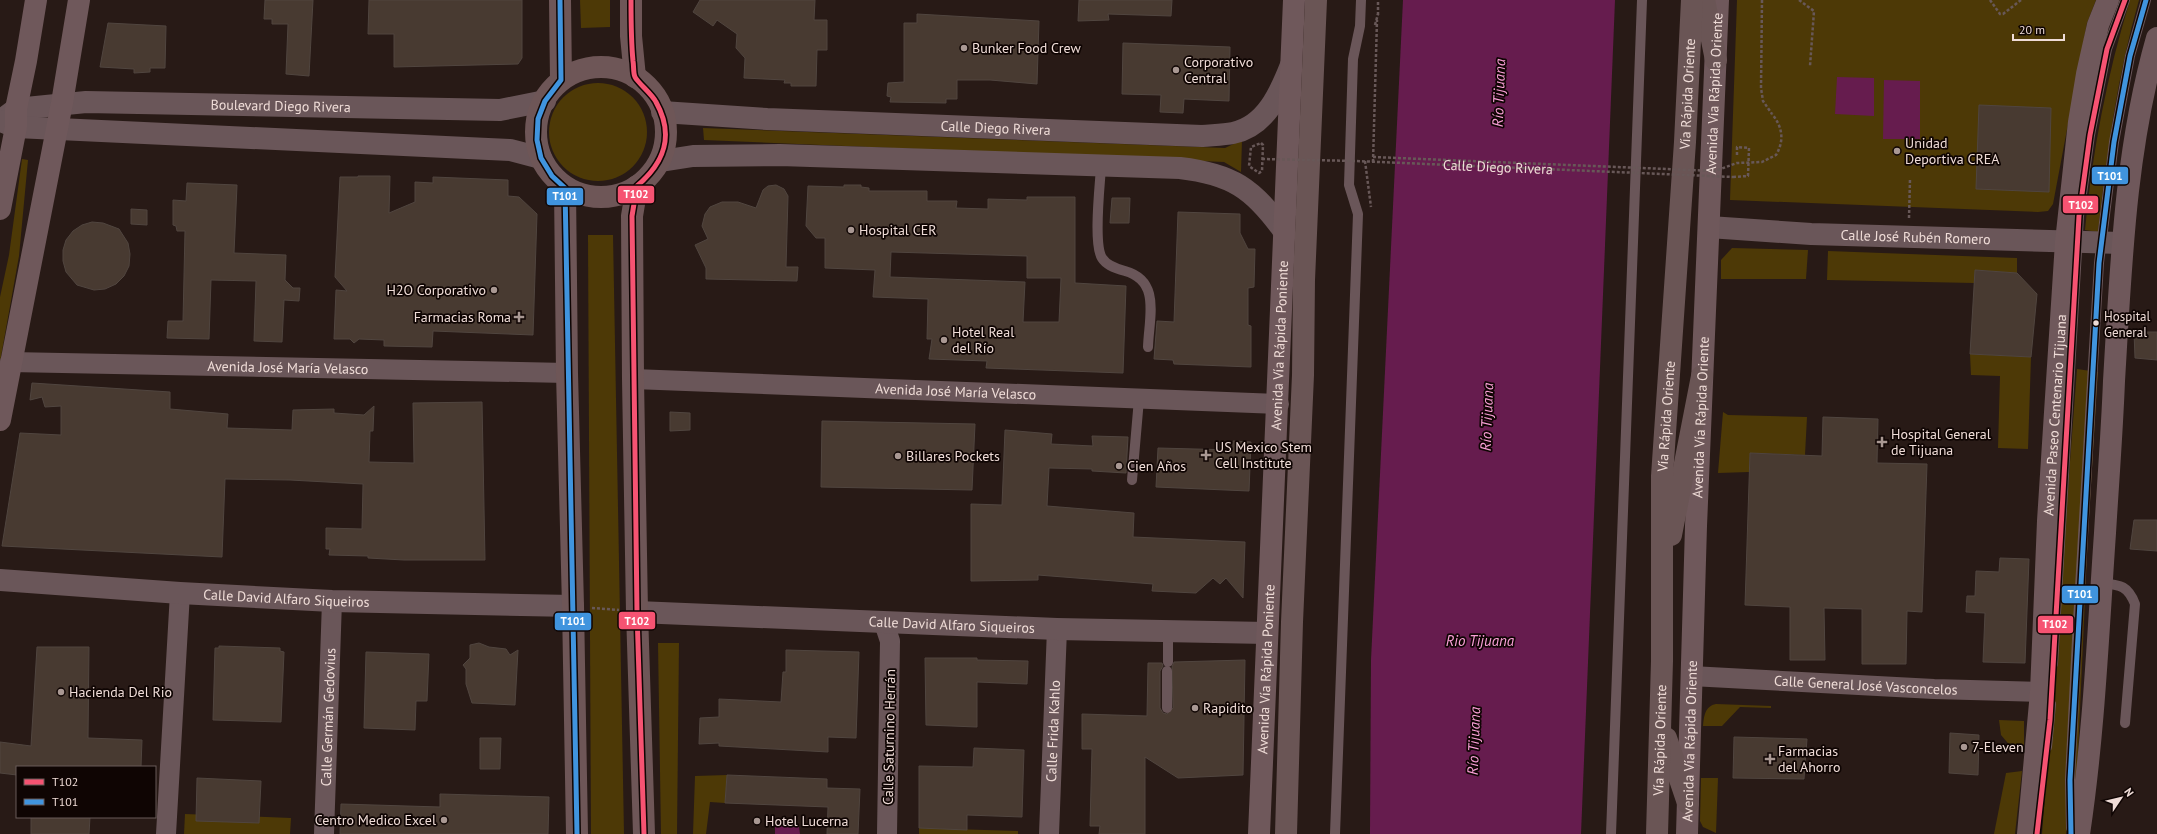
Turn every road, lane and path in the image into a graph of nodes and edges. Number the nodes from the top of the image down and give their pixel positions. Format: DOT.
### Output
graph roads {
  1 [pos="36,0"];
  2 [pos="79,0"];
  3 [pos="560,0"];
  4 [pos="631,0"];
  5 [pos="1294,0"];
  6 [pos="1316,0"];
  7 [pos="1361,0"];
  8 [pos="1378,0"];
  9 [pos="1642,0"];
  10 [pos="1692,0"];
  11 [pos="1704,0"];
  12 [pos="1718,0"];
  13 [pos="1762,0"];
  14 [pos="1799,0"];
  15 [pos="1990,0"];
  16 [pos="2022,0"];
  17 [pos="2108,0"];
  18 [pos="2125,0"];
  19 [pos="2146,0"];
  20 [pos="2157,38"];
  21 [pos="1716,60"];
  22 [pos="1292,62"];
  23 [pos="1810,66"];
  24 [pos="635,77"];
  25 [pos="561,80"];
  26 [pos="545,101"];
  27 [pos="62,103"];
  28 [pos="662,112"];
  29 [pos="8,119"];
  30 [pos="58,129"];
  31 [pos="1737,156"];
  32 [pos="541,158"];
  33 [pos="1373,158"];
  34 [pos="1262,159"];
  35 [pos="661,161"];
  36 [pos="1373,162"];
  37 [pos="1101,167"];
  38 [pos="1910,179"];
  39 [pos="637,186"];
  40 [pos="565,188"];
  41 [pos="1909,203"];
  42 [pos="0,209"];
  43 [pos="1709,227"];
  44 [pos="1283,230"];
  45 [pos="2072,242"];
  46 [pos="2112,243"];
  47 [pos="1148,347"];
  48 [pos="10,362"];
  49 [pos="566,373"];
  50 [pos="1702,376"];
  51 [pos="633,379"];
  52 [pos="1139,399"];
  53 [pos="1279,404"];
  54 [pos="0,420"];
  55 [pos="1132,480"];
  56 [pos="1661,579"];
  57 [pos="0,580"];
  58 [pos="2102,583"];
  59 [pos="180,593"];
  60 [pos="332,601"];
  61 [pos="573,606"];
  62 [pos="637,612"];
  63 [pos="891,629"];
  64 [pos="1057,629"];
  65 [pos="1168,632"];
  66 [pos="1267,633"];
  67 [pos="1691,676"];
  68 [pos="2041,692"];
  69 [pos="1167,708"];
  70 [pos="2125,723"];
  71 [pos="1661,725"];
  72 [pos="1288,782"];
  73 [pos="1688,803"];
  74 [pos="166,834"];
  75 [pos="324,834"];
  76 [pos="577,834"];
  77 [pos="644,834"];
  78 [pos="887,834"];
  79 [pos="1049,834"];
  80 [pos="1259,834"];
  81 [pos="1278,834"];
  82 [pos="1286,834"];
  83 [pos="1335,834"];
  84 [pos="1611,834"];
  85 [pos="1657,834"];
  86 [pos="1688,834"];
  87 [pos="2028,834"];
  88 [pos="2037,834"];
  89 [pos="2071,834"];
  90 [pos="2079,834"];
  1 -- 29 [label="main road"];
  2 -- 27 [label="main road"];
  3 -- 25 [label="main road"];
  4 -- 24 [label="main road"];
  5 -- 22 [label="main road, Avenida Vía Rápida Poniente"];
  6 -- 72 [label="highway, Avenida Vía Rápida Poniente"];
  7 -- 83 [label="lane"];
  8 -- 33 [label="path"];
  9 -- 84 [label="lane"];
  10 -- 56 [label="highway, Vía Rápida Oriente"];
  11 -- 21 [label="highway"];
  12 -- 21 [label="main road, Avenida Vía Rápida Oriente"];
  13 -- 33 [label="path, bridge"];
  14 -- 23 [label="path"];
  15 -- 16 [label="path"];
  17 -- 45 [label="main road, Avenida Paseo Centenario Tijuana"];
  18 -- 45 [label="lane"];
  19 -- 46 [label="lane"];
  20 -- 46 [label="main road"];
  21 -- 43 [label="main road, Avenida Vía Rápida Oriente"];
  22 -- 28 [label="street, Calle Diego Rivera"];
  22 -- 44 [label="main road, Avenida Vía Rápida Poniente"];
  24 -- 25 [label="main road"];
  24 -- 28 [label="main road"];
  25 -- 26 [label="main road"];
  26 -- 27 [label="street, Boulevard Diego Rivera"];
  26 -- 32 [label="main road"];
  27 -- 29 [label="street, Boulevard Diego Rivera"];
  27 -- 30 [label="main road"];
  28 -- 35 [label="main road"];
  29 -- 30 [label="street"];
  29 -- 42 [label="main road"];
  30 -- 32 [label="street"];
  30 -- 48 [label="main road"];
  31 -- 36 [label="path, Calle Diego Rivera, bridge"];
  32 -- 40 [label="main road"];
  33 -- 36 [label="path, bridge"];
  34 -- 34 [label="path"];
  34 -- 36 [label="path, Calle Diego Rivera, bridge"];
  35 -- 37 [label="street"];
  35 -- 39 [label="main road"];
  37 -- 44 [label="street"];
  37 -- 47 [label="lane"];
  38 -- 41 [label="path"];
  39 -- 40 [label="main road"];
  39 -- 51 [label="main road"];
  40 -- 49 [label="main road"];
  43 -- 45 [label="street, Calle José Rubén Romero"];
  43 -- 50 [label="main road, Avenida Vía Rápida Oriente"];
  44 -- 53 [label="main road, Avenida Vía Rápida Poniente"];
  45 -- 46 [label="street, Calle José Rubén Romero"];
  45 -- 68 [label="main road, Avenida Paseo Centenario Tijuana"];
  45 -- 88 [label="lane"];
  46 -- 58 [label="main road"];
  46 -- 89 [label="lane"];
  48 -- 49 [label="street, Avenida José María Velasco"];
  48 -- 54 [label="main road"];
  49 -- 61 [label="main road"];
  50 -- 56 [label="highway"];
  50 -- 67 [label="main road, Avenida Vía Rápida Oriente"];
  51 -- 52 [label="street, Avenida José María Velasco"];
  51 -- 62 [label="main road"];
  52 -- 53 [label="street, Avenida José María Velasco"];
  52 -- 55 [label="lane"];
  53 -- 66 [label="main road, Avenida Vía Rápida Poniente"];
  56 -- 71 [label="highway, Vía Rápida Oriente"];
  57 -- 59 [label="street, Calle David Alfaro Siqueiros"];
  58 -- 70 [label="lane"];
  58 -- 90 [label="main road"];
  59 -- 60 [label="street, Calle David Alfaro Siqueiros"];
  59 -- 74 [label="street"];
  60 -- 61 [label="street, Calle David Alfaro Siqueiros"];
  60 -- 75 [label="street, Calle Germán Gedovius"];
  61 -- 62 [label="path"];
  61 -- 76 [label="main road"];
  62 -- 63 [label="street, Calle David Alfaro Siqueiros"];
  62 -- 77 [label="main road"];
  63 -- 64 [label="street, Calle David Alfaro Siqueiros"];
  63 -- 78 [label="street, Calle Saturnino Herrán"];
  64 -- 65 [label="street, Calle David Alfaro Siqueiros"];
  64 -- 79 [label="street, Calle Frida Kahlo"];
  65 -- 66 [label="street, Calle David Alfaro Siqueiros"];
  65 -- 69 [label="lane"];
  66 -- 80 [label="main road, Avenida Vía Rápida Poniente"];
  67 -- 68 [label="street, Calle General José Vasconcelos"];
  67 -- 73 [label="main road, Avenida Vía Rápida Oriente"];
  68 -- 87 [label="main road, Avenida Paseo Centenario Tijuana"];
  71 -- 73 [label="highway"];
  71 -- 85 [label="highway, Vía Rápida Oriente"];
  72 -- 81 [label="highway"];
  72 -- 82 [label="highway, Avenida Vía Rápida Poniente"];
  73 -- 86 [label="main road, Avenida Vía Rápida Oriente"];
}
